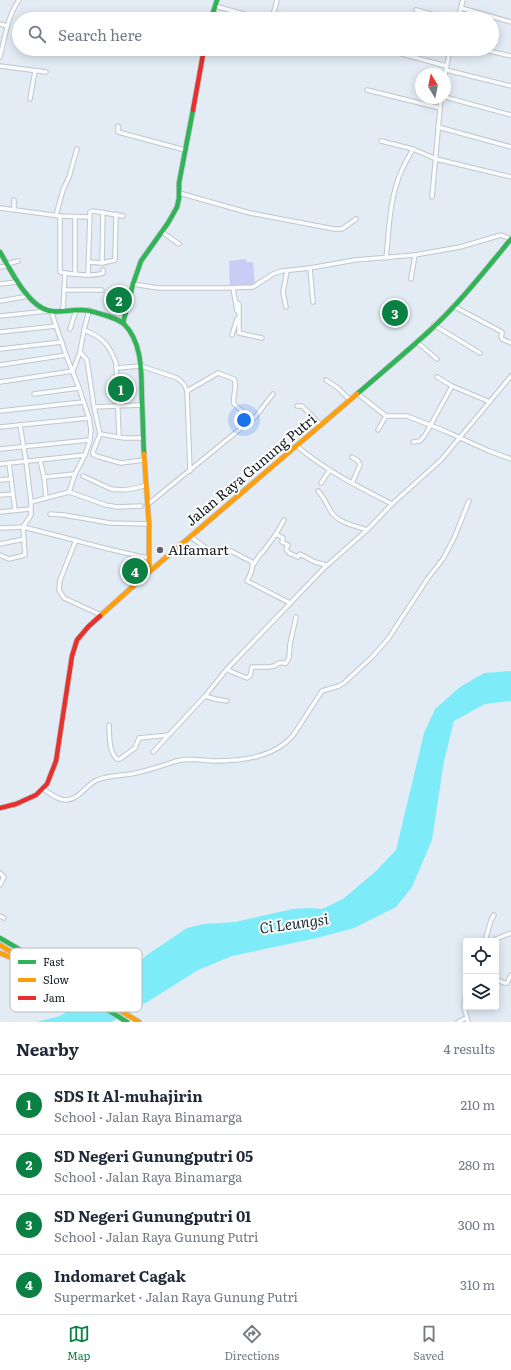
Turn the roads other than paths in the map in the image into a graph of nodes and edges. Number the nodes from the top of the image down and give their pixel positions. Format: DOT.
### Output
graph roads {
  1 [pos="19,0"];
  2 [pos="217,0"];
  3 [pos="277,0"];
  4 [pos="463,0"];
  5 [pos="215,6"];
  6 [pos="461,8"];
  7 [pos="416,10"];
  8 [pos="12,12"];
  9 [pos="12,12"];
  10 [pos="213,12"];
  11 [pos="237,12"];
  12 [pos="274,12"];
  13 [pos="423,12"];
  14 [pos="460,12"];
  15 [pos="475,12"];
  16 [pos="499,19"];
  17 [pos="511,22"];
  18 [pos="0,24"];
  19 [pos="7,26"];
  20 [pos="499,53"];
  21 [pos="203,56"];
  22 [pos="410,56"];
  23 [pos="448,56"];
  24 [pos="511,56"];
  25 [pos="0,57"];
  26 [pos="0,66"];
  27 [pos="446,66"];
  28 [pos="35,70"];
  29 [pos="451,71"];
  30 [pos="46,72"];
  31 [pos="511,86"];
  32 [pos="367,90"];
  33 [pos="30,99"];
  34 [pos="451,99"];
  35 [pos="440,104"];
  36 [pos="440,108"];
  37 [pos="511,115"];
  38 [pos="118,126"];
  39 [pos="438,127"];
  40 [pos="381,141"];
  41 [pos="511,147"];
  42 [pos="77,149"];
  43 [pos="413,149"];
  44 [pos="185,150"];
  45 [pos="436,159"];
  46 [pos="511,177"];
  47 [pos="179,193"];
  48 [pos="432,197"];
  49 [pos="14,200"];
  50 [pos="0,208"];
  51 [pos="14,209"];
  52 [pos="103,212"];
  53 [pos="116,214"];
  54 [pos="58,215"];
  55 [pos="123,216"];
  56 [pos="75,217"];
  57 [pos="89,217"];
  58 [pos="356,219"];
  59 [pos="162,232"];
  60 [pos="511,239"];
  61 [pos="180,244"];
  62 [pos="0,252"];
  63 [pos="415,255"];
  64 [pos="386,258"];
  65 [pos="18,261"];
  66 [pos="89,262"];
  67 [pos="102,263"];
  68 [pos="8,265"];
  69 [pos="0,267"];
  70 [pos="310,268"];
  71 [pos="103,270"];
  72 [pos="287,271"];
  73 [pos="65,273"];
  74 [pos="75,274"];
  75 [pos="88,275"];
  76 [pos="411,279"];
  77 [pos="18,282"];
  78 [pos="0,284"];
  79 [pos="133,284"];
  80 [pos="233,288"];
  81 [pos="64,290"];
  82 [pos="102,290"];
  83 [pos="29,296"];
  84 [pos="0,300"];
  85 [pos="236,302"];
  86 [pos="313,302"];
  87 [pos="453,306"];
  88 [pos="286,307"];
  89 [pos="64,310"];
  90 [pos="76,310"];
  91 [pos="90,310"];
  92 [pos="49,311"];
  93 [pos="0,316"];
  94 [pos="122,323"];
  95 [pos="56,326"];
  96 [pos="434,326"];
  97 [pos="70,329"];
  98 [pos="84,330"];
  99 [pos="0,332"];
  100 [pos="232,335"];
  101 [pos="262,338"];
  102 [pos="62,342"];
  103 [pos="417,342"];
  104 [pos="511,343"];
  105 [pos="0,349"];
  106 [pos="80,352"];
  107 [pos="480,353"];
  108 [pos="66,355"];
  109 [pos="437,359"];
  110 [pos="0,365"];
  111 [pos="140,366"];
  112 [pos="116,368"];
  113 [pos="73,371"];
  114 [pos="511,376"];
  115 [pos="437,377"];
  116 [pos="326,380"];
  117 [pos="0,382"];
  118 [pos="452,386"];
  119 [pos="79,388"];
  120 [pos="187,392"];
  121 [pos="34,394"];
  122 [pos="273,394"];
  123 [pos="358,394"];
  124 [pos="350,400"];
  125 [pos="83,402"];
  126 [pos="490,402"];
  127 [pos="142,405"];
  128 [pos="118,406"];
  129 [pos="297,406"];
  130 [pos="94,407"];
  131 [pos="0,411"];
  132 [pos="386,416"];
  133 [pos="89,418"];
  134 [pos="252,419"];
  135 [pos="20,425"];
  136 [pos="321,425"];
  137 [pos="431,425"];
  138 [pos="0,427"];
  139 [pos="378,430"];
  140 [pos="100,434"];
  141 [pos="119,437"];
  142 [pos="459,437"];
  143 [pos="143,438"];
  144 [pos="90,440"];
  145 [pos="413,442"];
  146 [pos="297,446"];
  147 [pos="23,447"];
  148 [pos="0,449"];
  149 [pos="85,455"];
  150 [pos="352,457"];
  151 [pos="511,458"];
  152 [pos="40,460"];
  153 [pos="144,460"];
  154 [pos="26,461"];
  155 [pos="9,463"];
  156 [pos="0,464"];
  157 [pos="190,471"];
  158 [pos="329,471"];
  159 [pos="75,474"];
  160 [pos="83,476"];
  161 [pos="44,477"];
  162 [pos="11,479"];
  163 [pos="0,480"];
  164 [pos="321,483"];
  165 [pos="352,483"];
  166 [pos="146,485"];
  167 [pos="318,491"];
  168 [pos="69,492"];
  169 [pos="13,494"];
  170 [pos="0,496"];
  171 [pos="46,498"];
  172 [pos="468,501"];
  173 [pos="31,502"];
  174 [pos="392,504"];
  175 [pos="147,505"];
  176 [pos="141,506"];
  177 [pos="30,509"];
  178 [pos="15,510"];
  179 [pos="0,512"];
  180 [pos="50,514"];
  181 [pos="284,520"];
  182 [pos="149,524"];
  183 [pos="23,527"];
  184 [pos="0,528"];
  185 [pos="367,530"];
  186 [pos="276,534"];
  187 [pos="191,537"];
  188 [pos="24,539"];
  189 [pos="76,540"];
  190 [pos="0,544"];
  191 [pos="0,555"];
  192 [pos="149,558"];
  193 [pos="253,565"];
  194 [pos="326,565"];
  195 [pos="148,572"];
  196 [pos="290,603"];
  197 [pos="101,615"];
  198 [pos="296,617"];
  199 [pos="227,669"];
  200 [pos="204,696"];
  201 [pos="227,701"];
  202 [pos="109,725"];
  203 [pos="169,735"];
  204 [pos="153,752"];
  205 [pos="43,789"];
  206 [pos="0,808"];
  207 [pos="0,873"];
  208 [pos="0,885"];
  209 [pos="494,914"];
  210 [pos="511,933"];
  211 [pos="0,938"];
  212 [pos="486,938"];
  213 [pos="498,938"];
  214 [pos="0,946"];
  215 [pos="17,948"];
  216 [pos="0,952"];
  217 [pos="10,952"];
  218 [pos="10,956"];
  219 [pos="511,975"];
  220 [pos="499,980"];
  221 [pos="465,1010"];
  222 [pos="111,1012"];
  223 [pos="124,1012"];
  224 [pos="467,1020"];
  225 [pos="127,1022"];
  226 [pos="140,1022"];
  227 [pos="458,1022"];
  1 -- 9 [label="street"];
  2 -- 5 [label="main road"];
  3 -- 12 [label="street"];
  4 -- 6 [label="street"];
  5 -- 10 [label="main road"];
  5 -- 11 [label="street"];
  6 -- 14 [label="street"];
  6 -- 15 [label="street"];
  7 -- 13 [label="street"];
  8 -- 19 [label="street"];
  16 -- 17 [label="street"];
  18 -- 19 [label="street"];
  19 -- 25 [label="street"];
  20 -- 24 [label="street"];
  21 -- 44 [label="main road"];
  22 -- 27 [label="street"];
  23 -- 27 [label="street"];
  26 -- 28 [label="street"];
  28 -- 30 [label="street"];
  28 -- 33 [label="street"];
  29 -- 31 [label="street"];
  32 -- 36 [label="street"];
  34 -- 37 [label="street"];
  35 -- 36 [label="street"];
  36 -- 39 [label="street"];
  38 -- 44 [label="street"];
  39 -- 41 [label="street"];
  39 -- 45 [label="street"];
  40 -- 43 [label="street"];
  42 -- 54 [label="street"];
  43 -- 45 [label="street"];
  43 -- 64 [label="street"];
  44 -- 47 [label="main road"];
  45 -- 46 [label="street"];
  45 -- 48 [label="street"];
  47 -- 58 [label="street"];
  47 -- 59 [label="main road"];
  49 -- 51 [label="street"];
  50 -- 51 [label="street"];
  51 -- 54 [label="street"];
  52 -- 53 [label="street"];
  52 -- 57 [label="street"];
  52 -- 67 [label="street"];
  53 -- 55 [label="street"];
  53 -- 67 [label="street"];
  54 -- 56 [label="street"];
  54 -- 73 [label="street"];
  56 -- 57 [label="street"];
  56 -- 74 [label="street"];
  57 -- 66 [label="street"];
  59 -- 61 [label="street"];
  59 -- 79 [label="main road"];
  60 -- 63 [label="street"];
  60 -- 87 [label="main road, Jalan Raya Gunung Putri"];
  62 -- 68 [label="main road"];
  63 -- 64 [label="street"];
  63 -- 76 [label="street"];
  64 -- 70 [label="street"];
  65 -- 68 [label="street"];
  66 -- 67 [label="street"];
  66 -- 75 [label="street"];
  68 -- 69 [label="street"];
  68 -- 77 [label="main road"];
  70 -- 72 [label="street"];
  70 -- 86 [label="street"];
  71 -- 75 [label="street"];
  72 -- 80 [label="street"];
  72 -- 88 [label="street"];
  73 -- 74 [label="street"];
  73 -- 81 [label="street"];
  74 -- 75 [label="street"];
  77 -- 78 [label="street"];
  77 -- 83 [label="main road"];
  79 -- 80 [label="street"];
  79 -- 94 [label="main road"];
  80 -- 85 [label="street"];
  81 -- 82 [label="street"];
  81 -- 89 [label="street"];
  83 -- 84 [label="street"];
  83 -- 92 [label="main road"];
  85 -- 100 [label="street"];
  85 -- 101 [label="street"];
  87 -- 96 [label="main road, Jalan Raya Gunung Putri"];
  87 -- 104 [label="street"];
  89 -- 90 [label="main road"];
  89 -- 92 [label="main road"];
  90 -- 91 [label="main road"];
  90 -- 97 [label="street"];
  91 -- 94 [label="main road"];
  91 -- 98 [label="street"];
  92 -- 93 [label="street"];
  92 -- 95 [label="street"];
  94 -- 111 [label="main road"];
  95 -- 99 [label="street"];
  95 -- 102 [label="street"];
  96 -- 103 [label="main road, Jalan Raya Gunung Putri"];
  96 -- 107 [label="street"];
  98 -- 106 [label="street"];
  98 -- 112 [label="street"];
  102 -- 105 [label="street"];
  102 -- 108 [label="street"];
  103 -- 109 [label="street"];
  103 -- 123 [label="main road, Jalan Raya Gunung Putri"];
  106 -- 113 [label="street"];
  106 -- 130 [label="street"];
  108 -- 110 [label="street"];
  108 -- 113 [label="street"];
  111 -- 112 [label="street"];
  111 -- 120 [label="street"];
  111 -- 127 [label="main road"];
  112 -- 128 [label="street"];
  113 -- 117 [label="street"];
  113 -- 119 [label="street"];
  114 -- 126 [label="street"];
  115 -- 118 [label="street"];
  116 -- 124 [label="street"];
  118 -- 126 [label="street"];
  118 -- 137 [label="street"];
  119 -- 121 [label="street"];
  119 -- 125 [label="street"];
  120 -- 134 [label="street"];
  120 -- 157 [label="street"];
  122 -- 134 [label="street"];
  123 -- 124 [label="main road, Jalan Raya Gunung Putri"];
  123 -- 132 [label="street"];
  124 -- 136 [label="main road, Jalan Raya Gunung Putri"];
  125 -- 131 [label="street"];
  125 -- 133 [label="street"];
  126 -- 142 [label="street"];
  127 -- 128 [label="street"];
  127 -- 143 [label="main road"];
  128 -- 130 [label="street"];
  128 -- 141 [label="street"];
  129 -- 136 [label="street"];
  130 -- 140 [label="street"];
  132 -- 137 [label="street"];
  132 -- 139 [label="street"];
  133 -- 135 [label="street"];
  133 -- 144 [label="street"];
  134 -- 157 [label="street"];
  135 -- 138 [label="street"];
  135 -- 147 [label="street"];
  136 -- 146 [label="main road, Jalan Raya Gunung Putri"];
  137 -- 142 [label="street"];
  137 -- 145 [label="street"];
  140 -- 141 [label="street"];
  140 -- 153 [label="street"];
  141 -- 143 [label="street"];
  142 -- 151 [label="street"];
  142 -- 174 [label="street"];
  143 -- 153 [label="main road"];
  144 -- 147 [label="street"];
  144 -- 149 [label="street"];
  146 -- 158 [label="street"];
  146 -- 187 [label="main road, Jalan Raya Gunung Putri"];
  147 -- 148 [label="street"];
  147 -- 154 [label="street"];
  149 -- 152 [label="street"];
  149 -- 159 [label="street"];
  150 -- 165 [label="street"];
  152 -- 154 [label="street"];
  152 -- 161 [label="street"];
  153 -- 166 [label="main road"];
  154 -- 155 [label="street"];
  154 -- 173 [label="street"];
  155 -- 156 [label="street"];
  155 -- 162 [label="street"];
  157 -- 175 [label="street"];
  158 -- 164 [label="street"];
  158 -- 165 [label="street"];
  159 -- 161 [label="street"];
  159 -- 168 [label="street"];
  160 -- 166 [label="street"];
  161 -- 171 [label="street"];
  162 -- 163 [label="street"];
  162 -- 169 [label="street"];
  165 -- 174 [label="street"];
  166 -- 175 [label="main road"];
  167 -- 185 [label="street"];
  168 -- 171 [label="street"];
  168 -- 176 [label="street"];
  169 -- 170 [label="street"];
  169 -- 178 [label="street"];
  171 -- 173 [label="street"];
  172 -- 205 [label="street"];
  173 -- 177 [label="street"];
  174 -- 185 [label="street"];
  175 -- 182 [label="main road"];
  177 -- 178 [label="street"];
  177 -- 183 [label="street"];
  178 -- 179 [label="street"];
  180 -- 182 [label="street"];
  181 -- 186 [label="street"];
  182 -- 192 [label="main road"];
  183 -- 184 [label="street"];
  183 -- 188 [label="street"];
  183 -- 189 [label="street"];
  185 -- 194 [label="street"];
  186 -- 193 [label="street"];
  186 -- 194 [label="street"];
  187 -- 193 [label="street"];
  187 -- 195 [label="main road, Jalan Raya Gunung Putri"];
  188 -- 190 [label="street"];
  188 -- 191 [label="street"];
  189 -- 192 [label="street"];
  189 -- 197 [label="street"];
  192 -- 195 [label="main road"];
  193 -- 196 [label="street"];
  194 -- 196 [label="street"];
  195 -- 197 [label="main road, Jalan Raya Gunung Putri"];
  196 -- 199 [label="street"];
  197 -- 205 [label="main road, Jalan Raya Gunung Putri"];
  198 -- 199 [label="street"];
  199 -- 200 [label="street"];
  200 -- 201 [label="street"];
  200 -- 203 [label="street"];
  202 -- 203 [label="street"];
  203 -- 204 [label="street"];
  205 -- 206 [label="main road, Jalan Raya Gunung Putri"];
  207 -- 208 [label="street"];
  209 -- 212 [label="street"];
  210 -- 213 [label="street"];
  211 -- 215 [label="main road"];
  214 -- 217 [label="main road"];
  216 -- 218 [label="main road"];
  219 -- 220 [label="street"];
  221 -- 224 [label="street"];
  222 -- 225 [label="main road"];
  223 -- 226 [label="main road"];
  224 -- 227 [label="street"];
}
